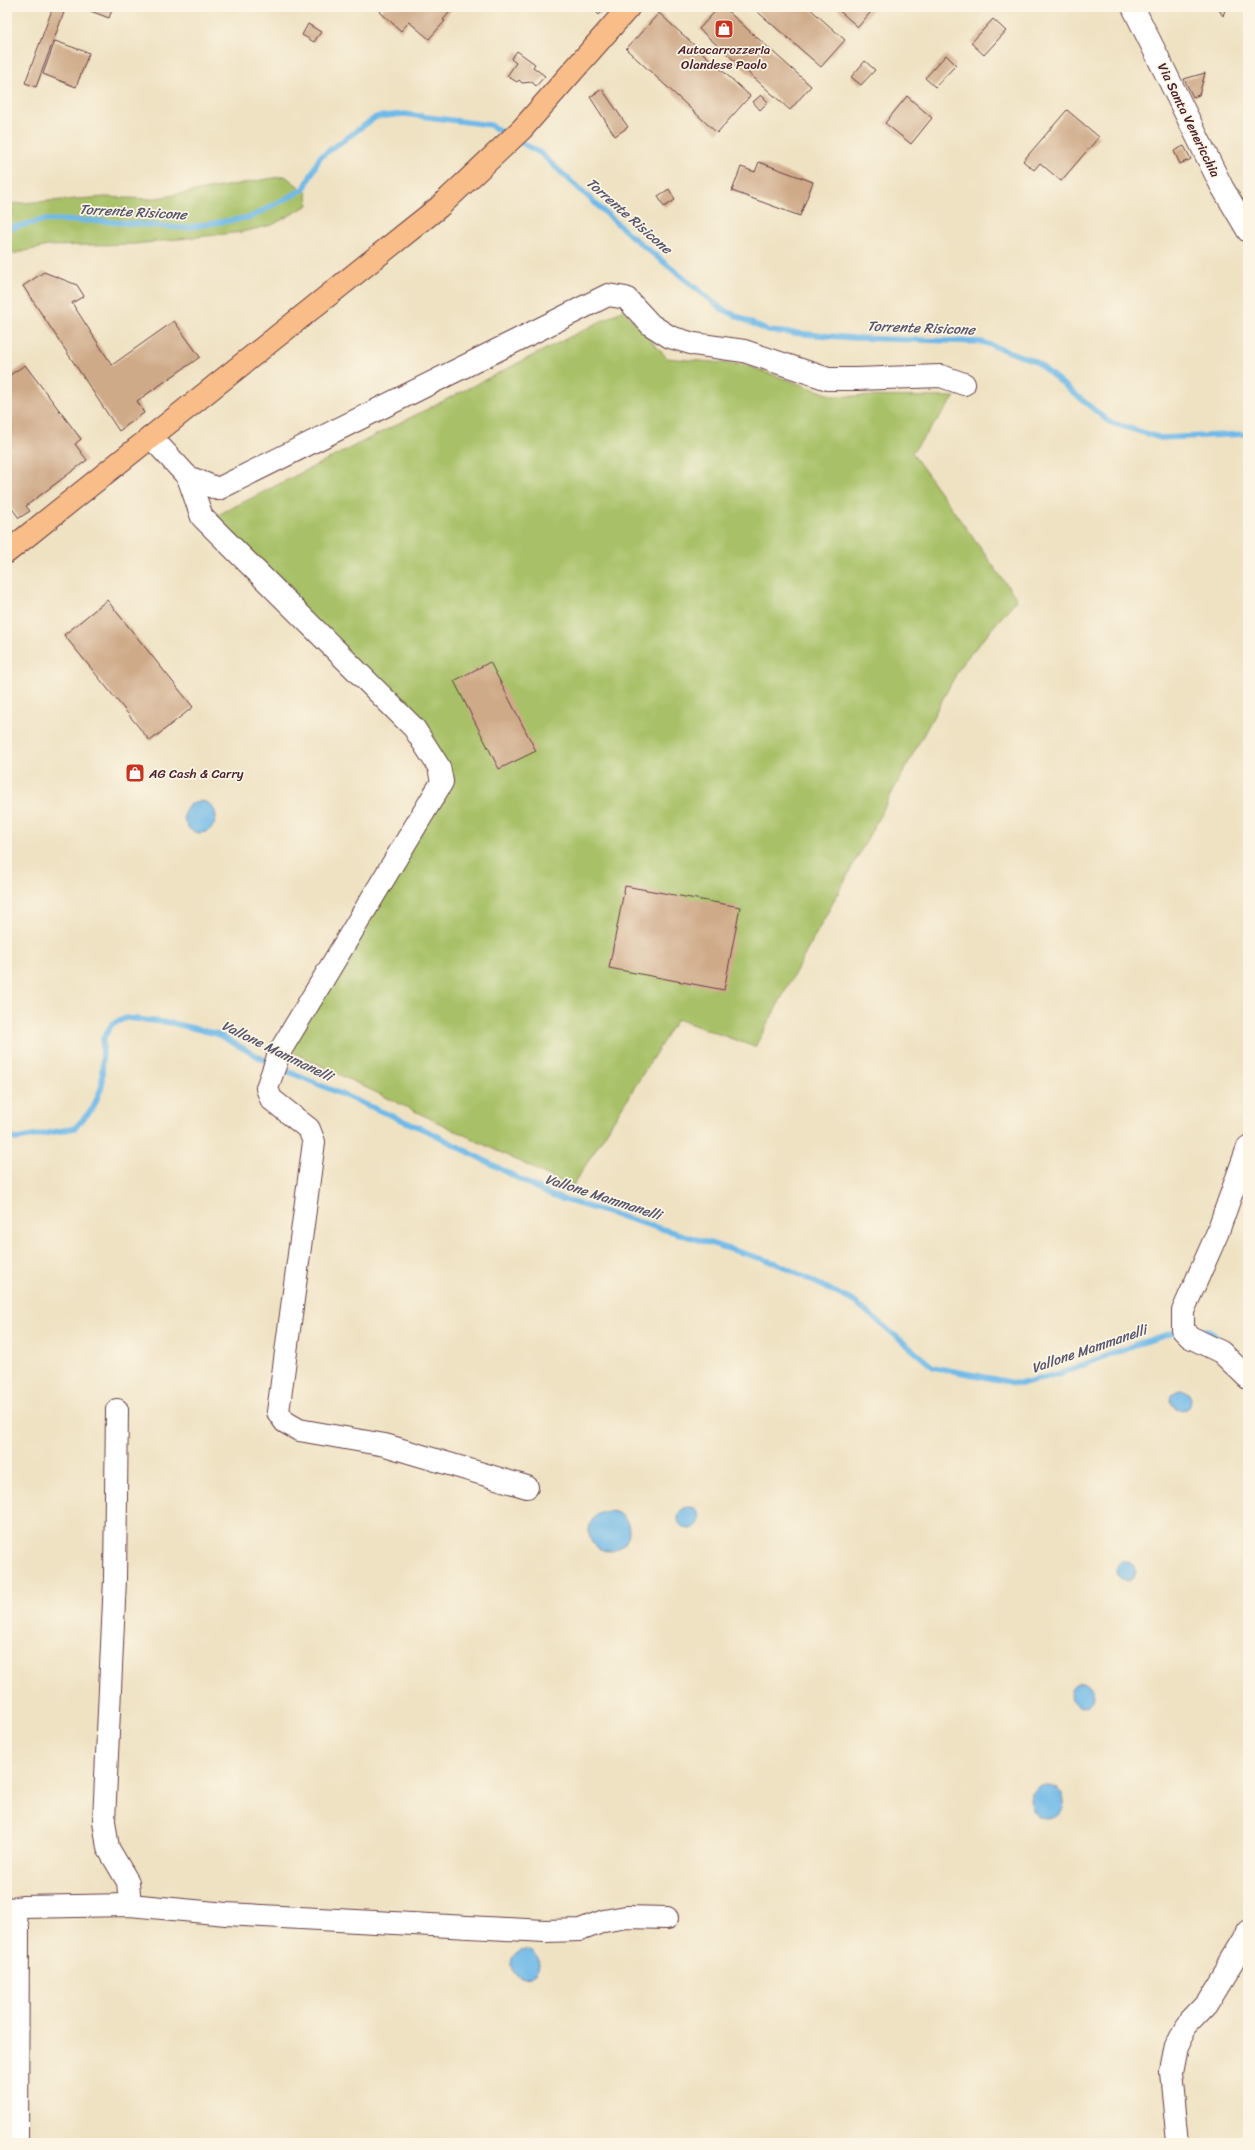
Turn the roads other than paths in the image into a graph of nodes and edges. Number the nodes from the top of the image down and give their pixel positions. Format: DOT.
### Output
graph roads {
  1 [pos="629,7"];
  2 [pos="1133,7"];
  3 [pos="1248,231"];
  4 [pos="964,384"];
  5 [pos="151,437"];
  6 [pos="188,477"];
  7 [pos="7,552"];
  8 [pos="1248,1146"];
  9 [pos="1248,1378"];
  10 [pos="117,1410"];
  11 [pos="527,1487"];
  12 [pos="130,1905"];
  13 [pos="8,1908"];
  14 [pos="667,1918"];
  15 [pos="1248,1931"];
  16 [pos="18,2143"];
  17 [pos="1178,2143"];
  1 -- 5 [label="main road"];
  2 -- 3 [label="street, Via Santa Venericchia"];
  4 -- 6 [label="street"];
  5 -- 6 [label="street"];
  5 -- 7 [label="main road"];
  6 -- 11 [label="street"];
  8 -- 9 [label="street"];
  10 -- 12 [label="street"];
  12 -- 13 [label="street"];
  12 -- 14 [label="street"];
  13 -- 16 [label="street"];
  15 -- 17 [label="street"];
}
